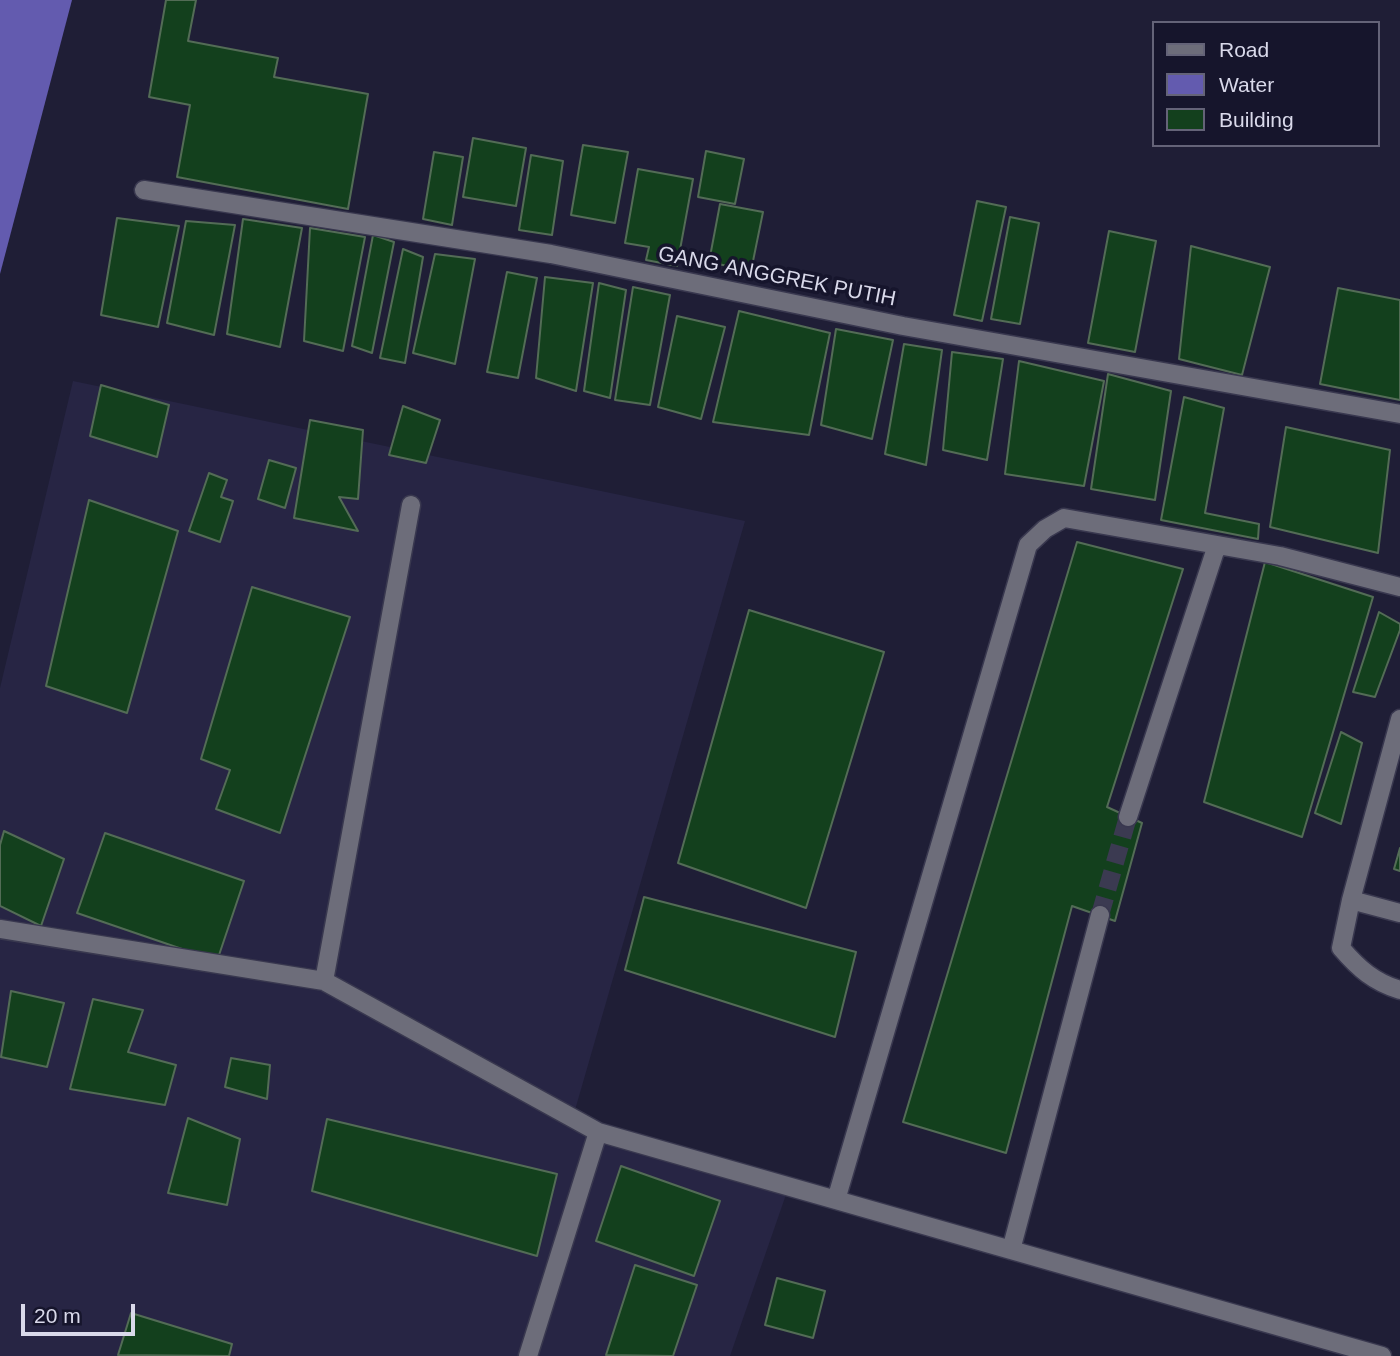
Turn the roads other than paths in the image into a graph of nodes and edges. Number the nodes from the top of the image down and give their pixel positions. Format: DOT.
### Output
graph roads {
  1 [pos="144,190"];
  2 [pos="1400,414"];
  3 [pos="411,505"];
  4 [pos="1217,545"];
  5 [pos="1400,587"];
  6 [pos="1400,719"];
  7 [pos="1128,817"];
  8 [pos="1351,900"];
  9 [pos="1400,913"];
  10 [pos="1100,915"];
  11 [pos="0,929"];
  12 [pos="324,981"];
  13 [pos="1400,990"];
  14 [pos="598,1132"];
  15 [pos="836,1200"];
  16 [pos="1011,1250"];
  17 [pos="528,1356"];
  18 [pos="1382,1356"];
  1 -- 2 [label="street, GANG ANGGREK PUTIH"];
  3 -- 12 [label="street"];
  4 -- 5 [label="street"];
  4 -- 7 [label="street"];
  4 -- 15 [label="street"];
  6 -- 8 [label="street"];
  8 -- 9 [label="street"];
  8 -- 13 [label="street"];
  10 -- 16 [label="street"];
  11 -- 12 [label="street"];
  12 -- 14 [label="street"];
  14 -- 15 [label="street"];
  14 -- 17 [label="street"];
  15 -- 16 [label="street"];
  16 -- 18 [label="street"];
}
